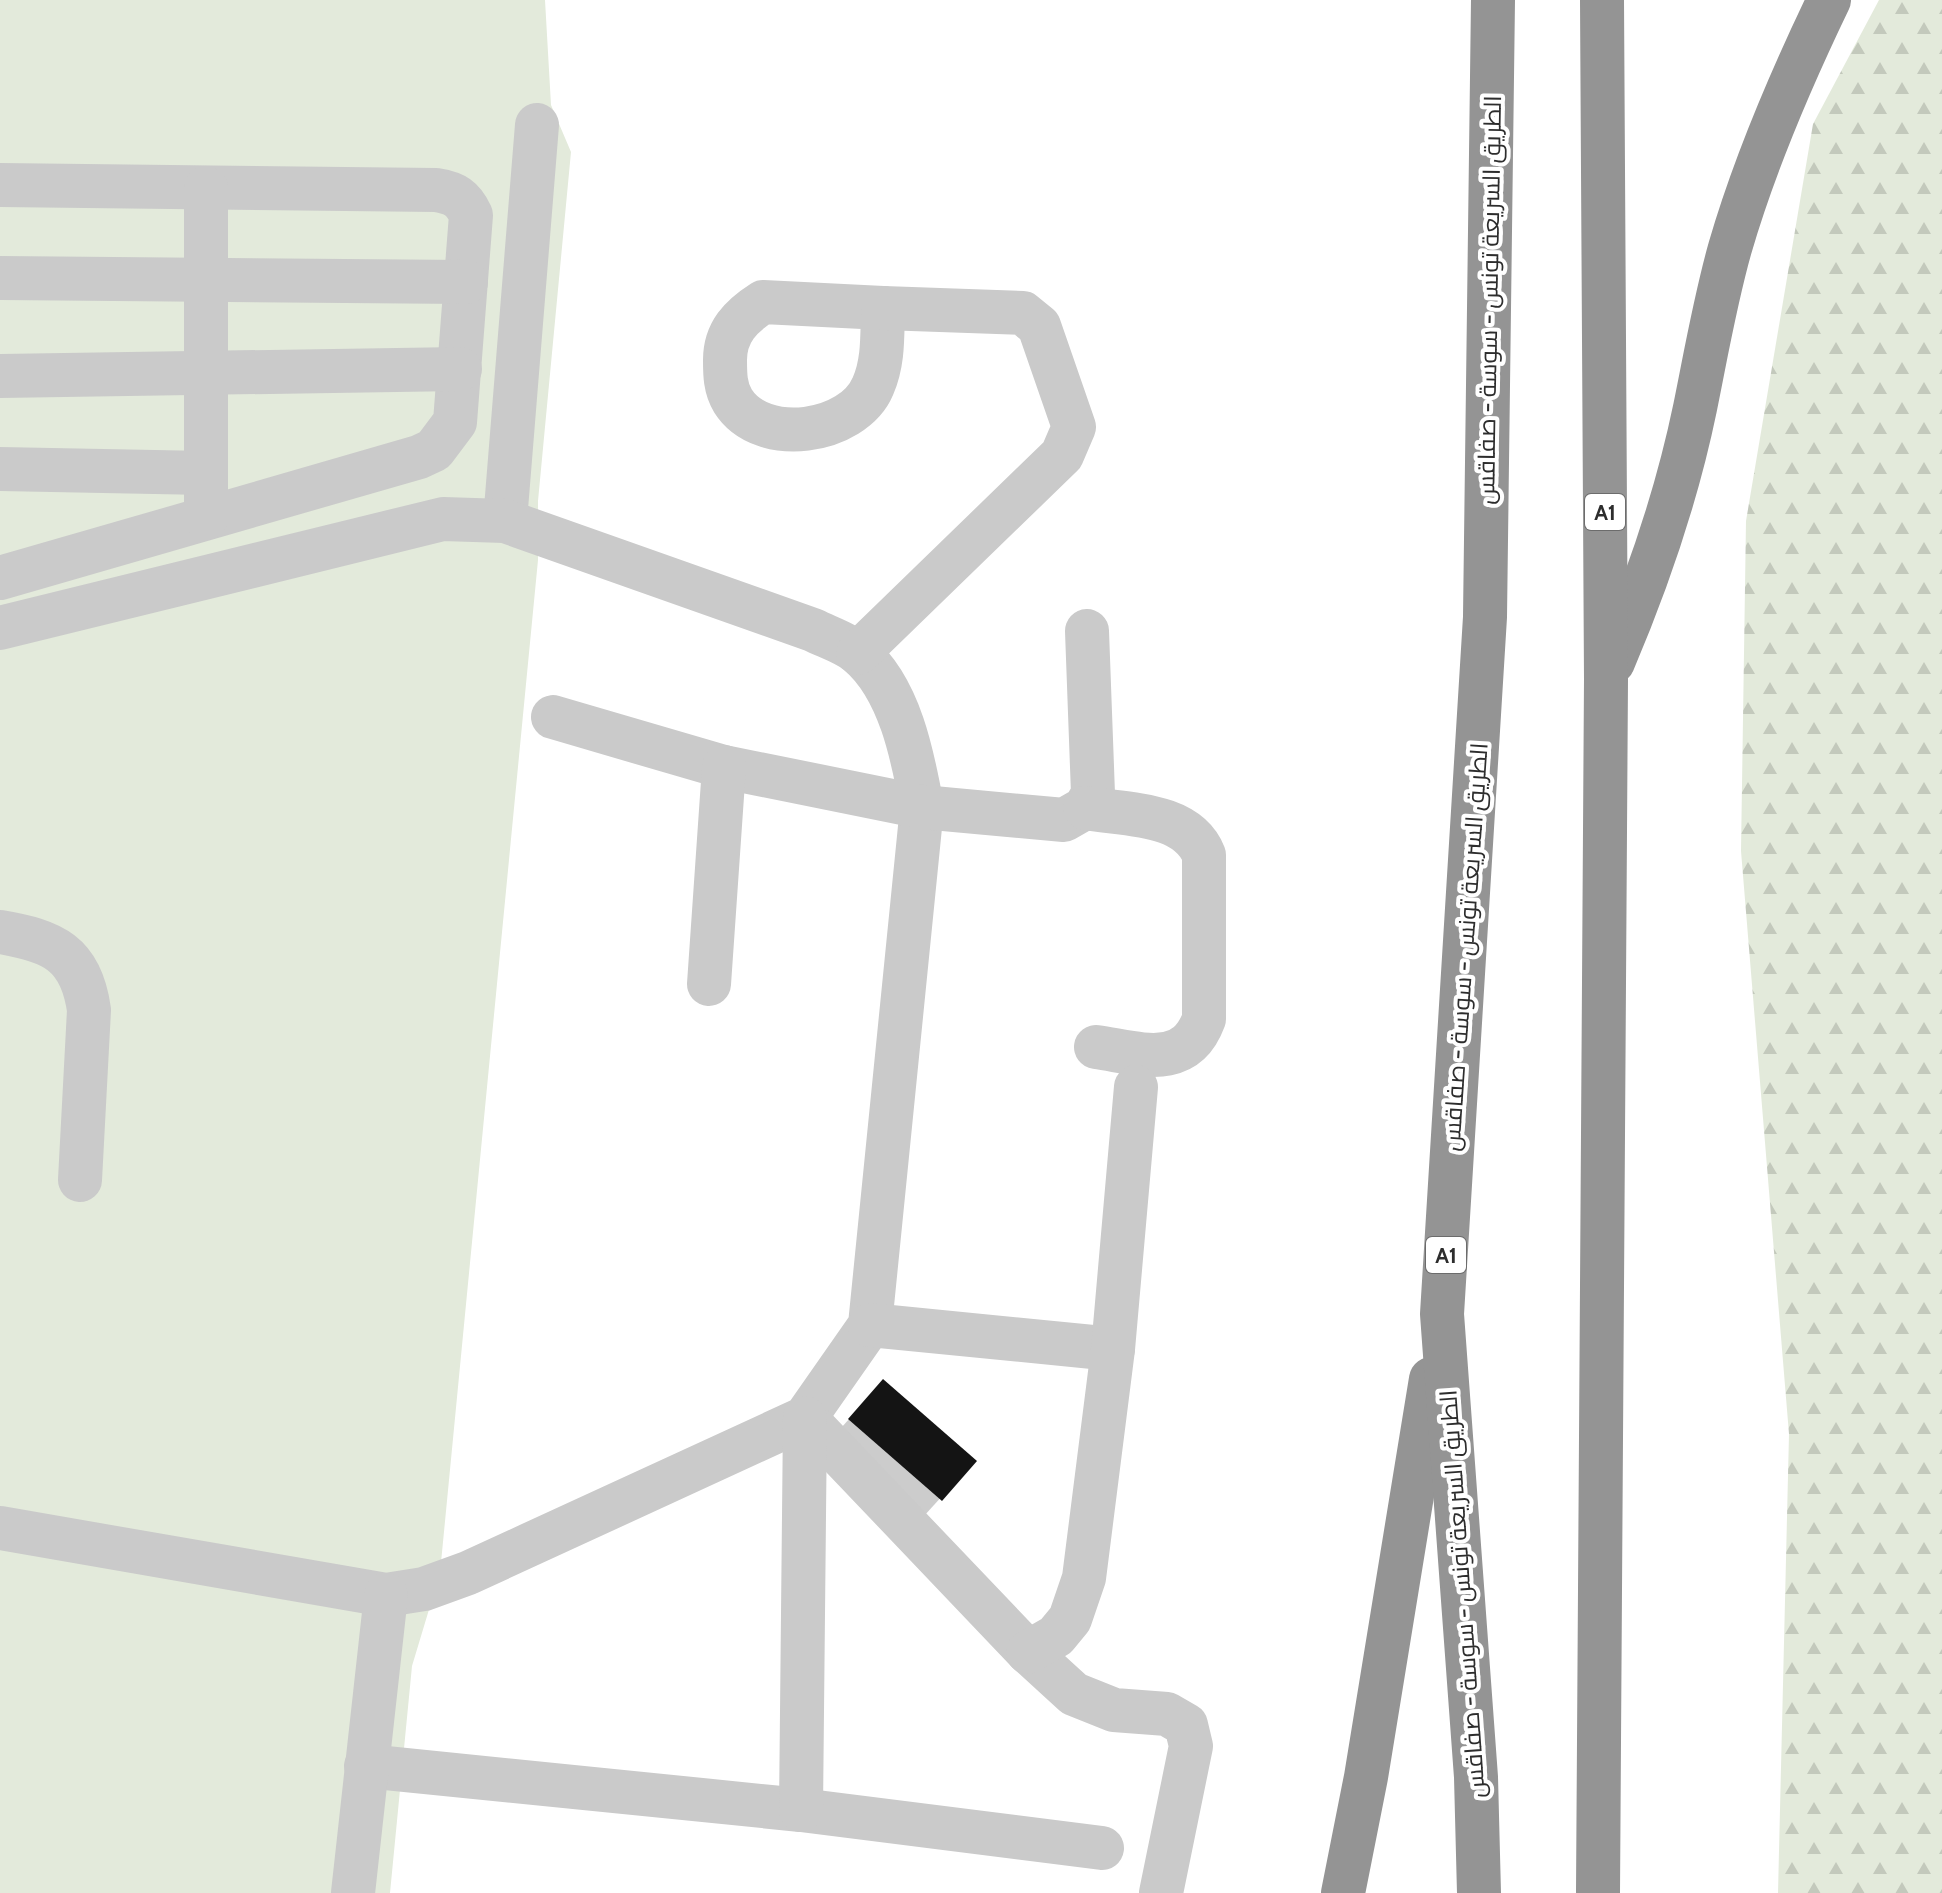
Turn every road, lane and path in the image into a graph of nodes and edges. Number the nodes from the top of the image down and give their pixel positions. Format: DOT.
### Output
graph roads {
  1 [pos="1493,0"];
  2 [pos="1602,0"];
  3 [pos="1829,0"];
  4 [pos="537,125"];
  5 [pos="0,185"];
  6 [pos="206,188"];
  7 [pos="0,278"];
  8 [pos="206,280"];
  9 [pos="466,282"];
  10 [pos="883,308"];
  11 [pos="460,369"];
  12 [pos="206,373"];
  13 [pos="0,376"];
  14 [pos="0,469"];
  15 [pos="206,473"];
  16 [pos="206,518"];
  17 [pos="505,521"];
  18 [pos="4,577"];
  19 [pos="5,626"];
  20 [pos="1087,631"];
  21 [pos="858,653"];
  22 [pos="1606,679"];
  23 [pos="553,717"];
  24 [pos="724,767"];
  25 [pos="922,807"];
  26 [pos="1085,808"];
  27 [pos="0,932"];
  28 [pos="709,984"];
  29 [pos="1096,1047"];
  30 [pos="1136,1087"];
  31 [pos="80,1180"];
  32 [pos="1442,1314"];
  33 [pos="870,1325"];
  34 [pos="1113,1349"];
  35 [pos="805,1418"];
  36 [pos="0,1528"];
  37 [pos="386,1595"];
  38 [pos="1028,1652"];
  39 [pos="366,1766"];
  40 [pos="801,1810"];
  41 [pos="1102,1848"];
  42 [pos="353,1893"];
  43 [pos="1161,1893"];
  44 [pos="1343,1893"];
  45 [pos="1479,1893"];
  46 [pos="1598,1893"];
  1 -- 32 [label="highway, الطريق السريعة تونس - سوسة - صفاقس / A1"];
  2 -- 22 [label="highway, A1"];
  3 -- 22 [label="highway"];
  4 -- 17 [label="street"];
  5 -- 6 [label="street"];
  6 -- 8 [label="street"];
  6 -- 9 [label="street"];
  7 -- 8 [label="street"];
  8 -- 9 [label="street"];
  8 -- 12 [label="street"];
  9 -- 11 [label="street"];
  10 -- 21 [label="street"];
  11 -- 12 [label="street"];
  11 -- 16 [label="street"];
  12 -- 13 [label="street"];
  12 -- 15 [label="street"];
  14 -- 15 [label="street"];
  15 -- 16 [label="street"];
  16 -- 18 [label="street"];
  17 -- 19 [label="street"];
  17 -- 21 [label="street"];
  18 -- 19 [label="street"];
  20 -- 26 [label="street"];
  21 -- 25 [label="street"];
  22 -- 46 [label="highway, A1"];
  23 -- 24 [label="street"];
  24 -- 25 [label="street"];
  24 -- 28 [label="street"];
  25 -- 26 [label="street"];
  25 -- 33 [label="street"];
  26 -- 29 [label="street"];
  27 -- 31 [label="street"];
  30 -- 34 [label="street"];
  32 -- 44 [label="highway"];
  32 -- 45 [label="highway, الطريق السريعة تونس - سوسة - صفاقس / A1"];
  33 -- 34 [label="street"];
  33 -- 35 [label="street"];
  34 -- 38 [label="street"];
  35 -- 37 [label="street"];
  35 -- 38 [label="street"];
  35 -- 40 [label="street"];
  36 -- 37 [label="street"];
  37 -- 39 [label="street"];
  38 -- 43 [label="street"];
  39 -- 40 [label="street"];
  39 -- 42 [label="street"];
  40 -- 41 [label="street"];
}
